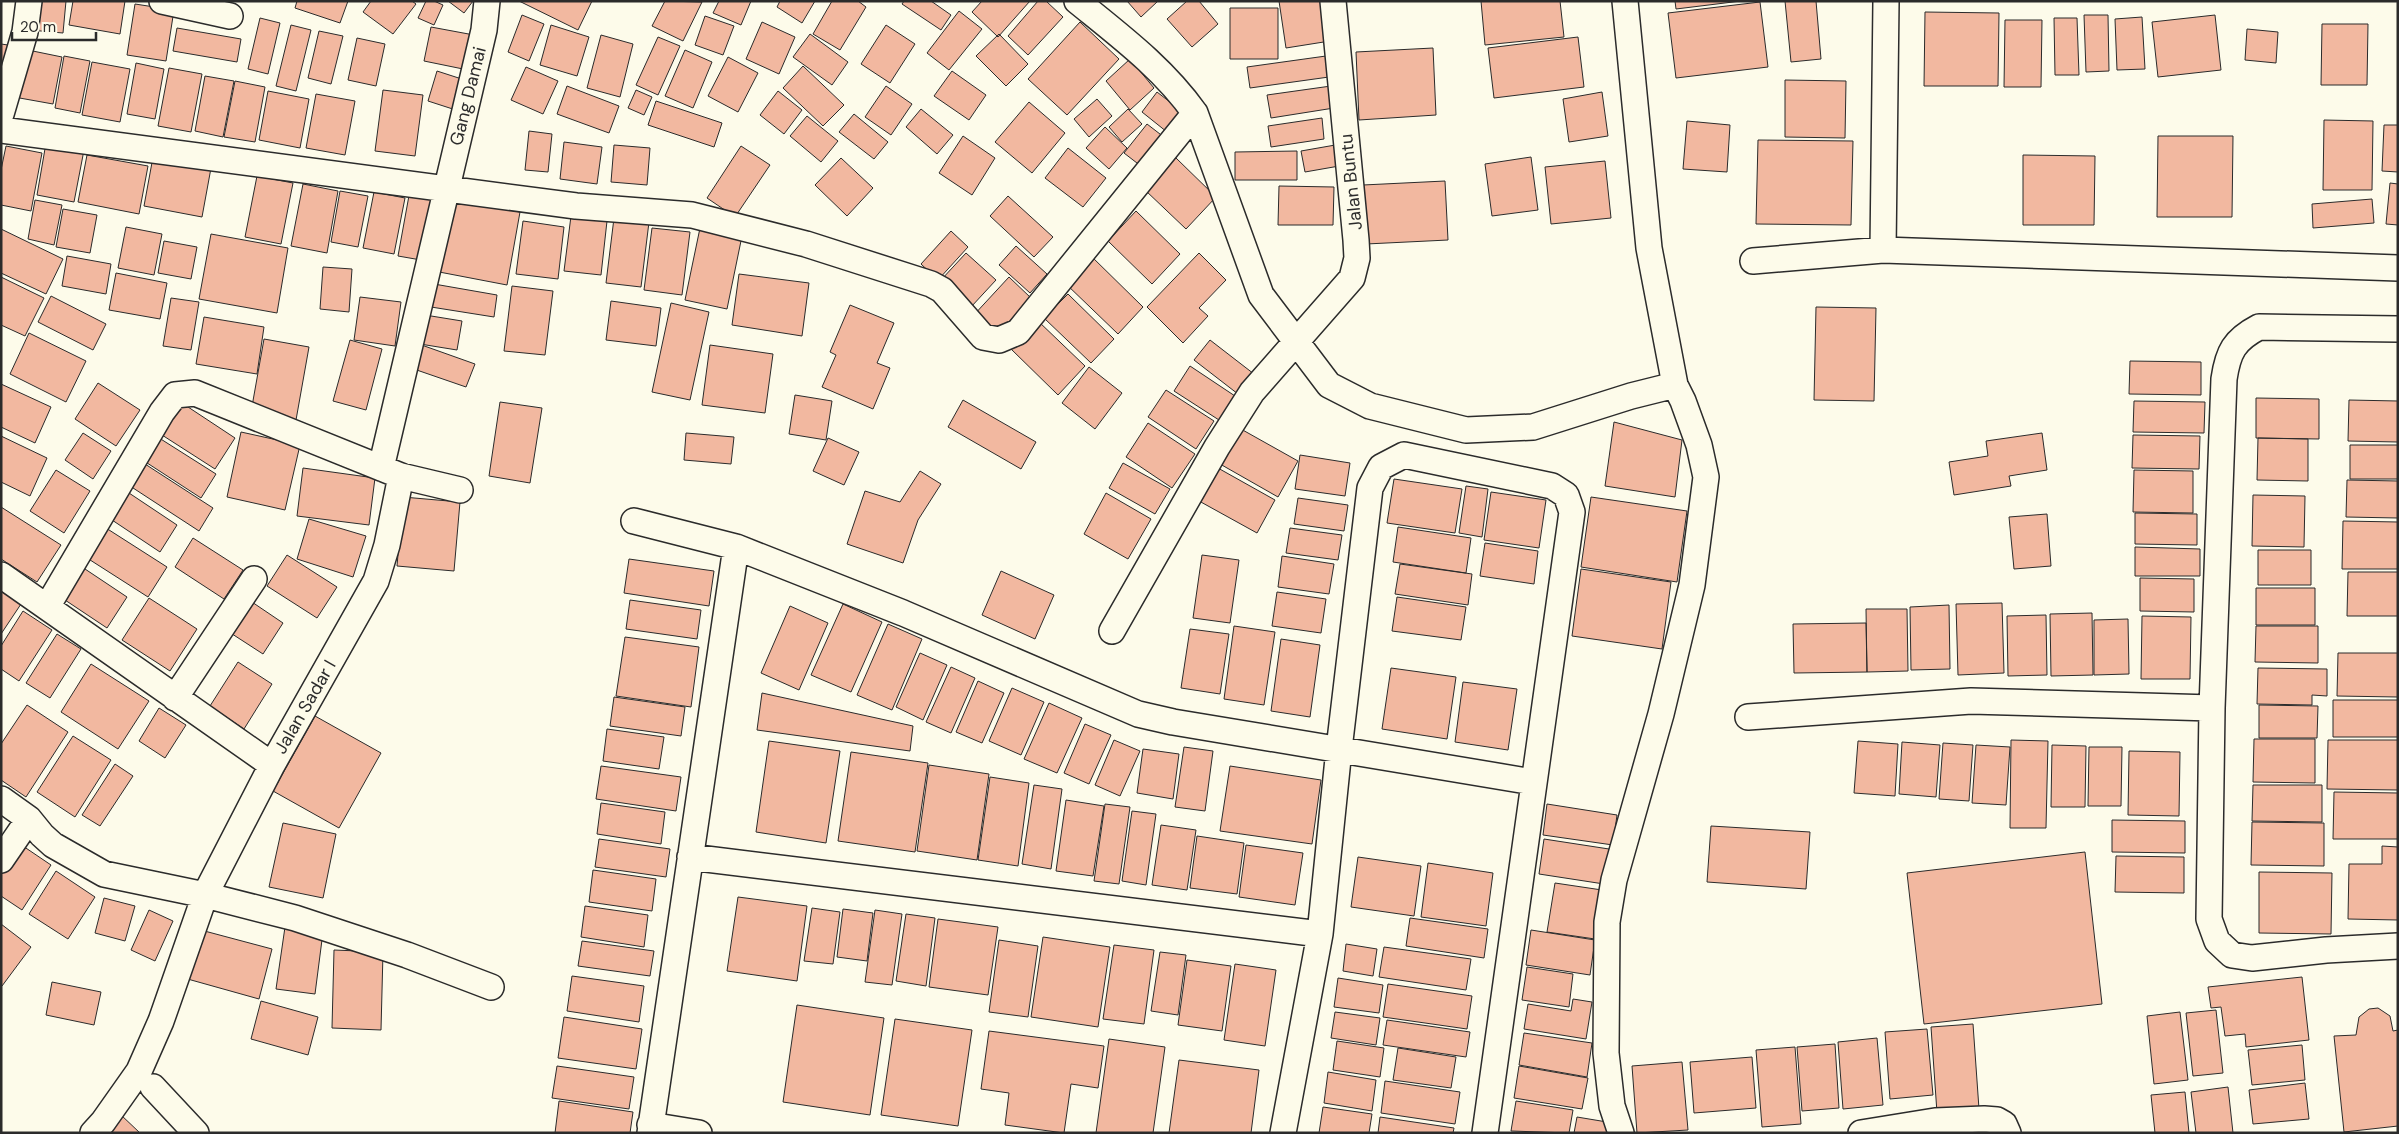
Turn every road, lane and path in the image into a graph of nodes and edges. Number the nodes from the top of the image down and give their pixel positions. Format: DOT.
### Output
graph roads {
  1 [pos="29,1"];
  2 [pos="162,1"];
  3 [pos="487,1"];
  4 [pos="1077,1"];
  5 [pos="1332,1"];
  6 [pos="1625,1"];
  7 [pos="1886,1"];
  8 [pos="230,16"];
  9 [pos="1195,113"];
  10 [pos="1,114"];
  11 [pos="1,130"];
  12 [pos="446,189"];
  13 [pos="1883,250"];
  14 [pos="1753,261"];
  15 [pos="2398,268"];
  16 [pos="2398,329"];
  17 [pos="1296,342"];
  18 [pos="1675,385"];
  19 [pos="391,472"];
  20 [pos="460,490"];
  21 [pos="634,521"];
  22 [pos="736,547"];
  23 [pos="1,575"];
  24 [pos="254,579"];
  25 [pos="47,606"];
  26 [pos="1112,631"];
  27 [pos="174,698"];
  28 [pos="2212,708"];
  29 [pos="1748,717"];
  30 [pos="1339,749"];
  31 [pos="272,765"];
  32 [pos="1533,782"];
  33 [pos="1,799"];
  34 [pos="29,819"];
  35 [pos="690,857"];
  36 [pos="1,860"];
  37 [pos="205,895"];
  38 [pos="1320,934"];
  39 [pos="2398,946"];
  40 [pos="491,987"];
  41 [pos="153,1087"];
  42 [pos="2006,1128"];
  43 [pos="650,1129"];
  44 [pos="93,1133"];
  45 [pos="196,1133"];
  46 [pos="699,1133"];
  47 [pos="1283,1133"];
  48 [pos="1485,1133"];
  49 [pos="1621,1133"];
  50 [pos="1861,1133"];
  1 -- 10 [label="street"];
  2 -- 8 [label="street"];
  3 -- 12 [label="street, Gang Damai"];
  4 -- 9 [label="street"];
  5 -- 17 [label="street, Jalan Buntu"];
  6 -- 18 [label="street"];
  7 -- 13 [label="street"];
  9 -- 12 [label="street"];
  9 -- 17 [label="street"];
  11 -- 12 [label="street"];
  12 -- 19 [label="street, Gang Damai"];
  13 -- 14 [label="street"];
  13 -- 15 [label="street"];
  16 -- 28 [label="street"];
  17 -- 18 [label="street"];
  17 -- 26 [label="street, Jalan Buntu"];
  18 -- 49 [label="street"];
  19 -- 20 [label="street"];
  19 -- 25 [label="street"];
  19 -- 31 [label="street, Jalan Sadar I"];
  21 -- 22 [label="street"];
  22 -- 30 [label="street"];
  22 -- 35 [label="street"];
  23 -- 25 [label="street, Jalan Sadar I"];
  24 -- 27 [label="street"];
  25 -- 27 [label="street, Jalan Sadar I"];
  27 -- 31 [label="street, Jalan Sadar I"];
  28 -- 29 [label="street"];
  28 -- 39 [label="street"];
  30 -- 32 [label="street"];
  30 -- 32 [label="street"];
  30 -- 38 [label="street"];
  31 -- 37 [label="street"];
  32 -- 48 [label="street"];
  33 -- 34 [label="street"];
  34 -- 36 [label="street"];
  34 -- 37 [label="street"];
  35 -- 38 [label="street"];
  35 -- 43 [label="street"];
  37 -- 40 [label="street"];
  37 -- 44 [label="street"];
  38 -- 47 [label="street"];
  41 -- 45 [label="street"];
  42 -- 50 [label="street"];
  43 -- 46 [label="street"];
}
